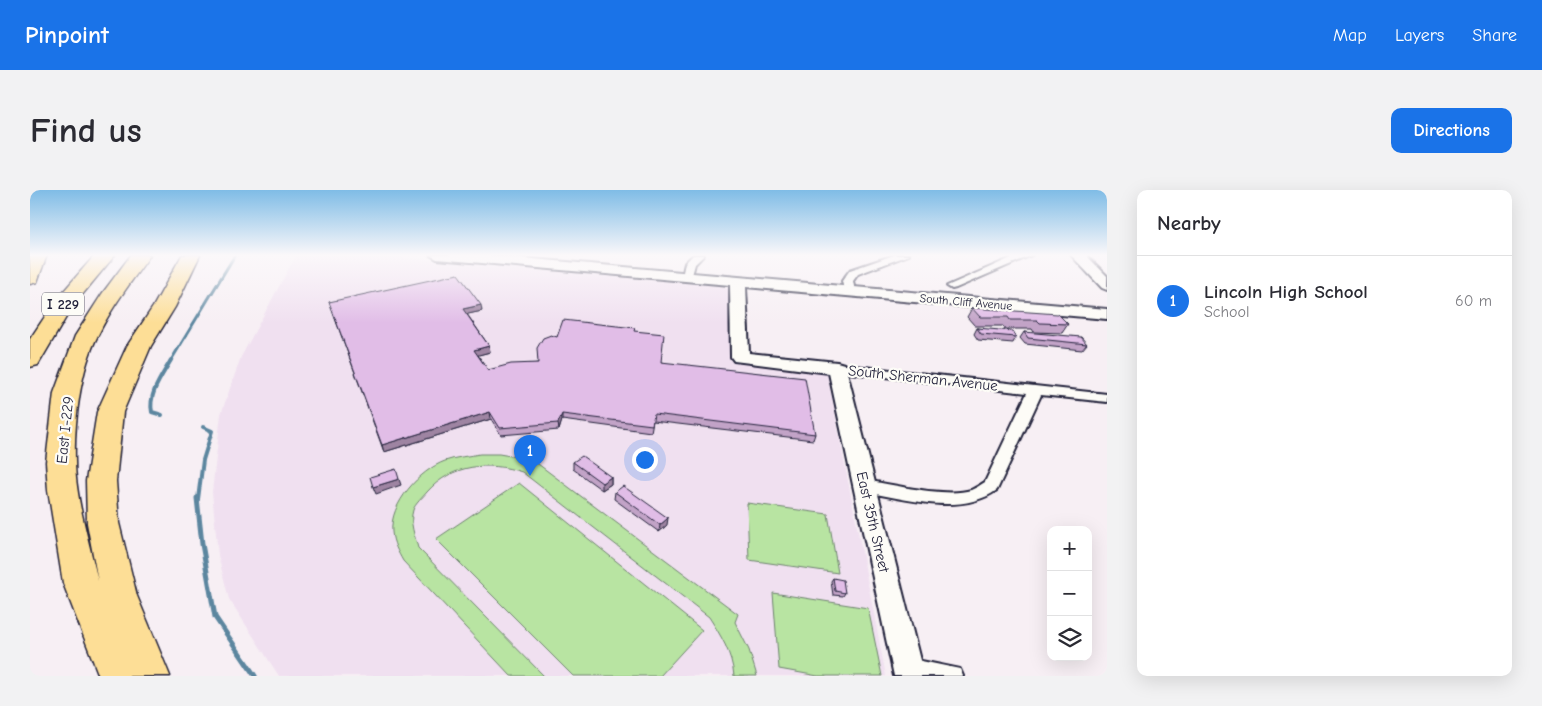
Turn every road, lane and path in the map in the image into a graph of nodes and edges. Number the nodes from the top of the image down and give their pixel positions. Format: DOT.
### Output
graph roads {
  1 [pos="84,278"];
  2 [pos="124,278"];
  3 [pos="179,278"];
  4 [pos="687,278"];
  5 [pos="848,278"];
  6 [pos="972,278"];
  7 [pos="738,282"];
  8 [pos="952,286"];
  9 [pos="849,292"];
  10 [pos="1107,314"];
  11 [pos="30,360"];
  12 [pos="837,368"];
  13 [pos="1036,390"];
  14 [pos="1107,398"];
  15 [pos="864,486"];
  16 [pos="908,672"];
  17 [pos="119,676"];
  18 [pos="150,676"];
  19 [pos="952,676"];
  1 -- 11 [label="highway, I 229"];
  2 -- 17 [label="highway, East I-229 / I 229"];
  3 -- 18 [label="highway"];
  4 -- 7 [label="main road, South Cliff Avenue"];
  5 -- 9 [label="street"];
  6 -- 8 [label="street"];
  7 -- 9 [label="main road, South Cliff Avenue"];
  7 -- 12 [label="main road, South Sherman Avenue"];
  9 -- 10 [label="main road, South Cliff Avenue"];
  12 -- 13 [label="street, South Sherman Avenue"];
  12 -- 15 [label="main road, East 35th Street"];
  13 -- 14 [label="street, South Sherman Avenue"];
  13 -- 15 [label="street"];
  15 -- 16 [label="main road, East 35th Street"];
  16 -- 19 [label="street"];
}
